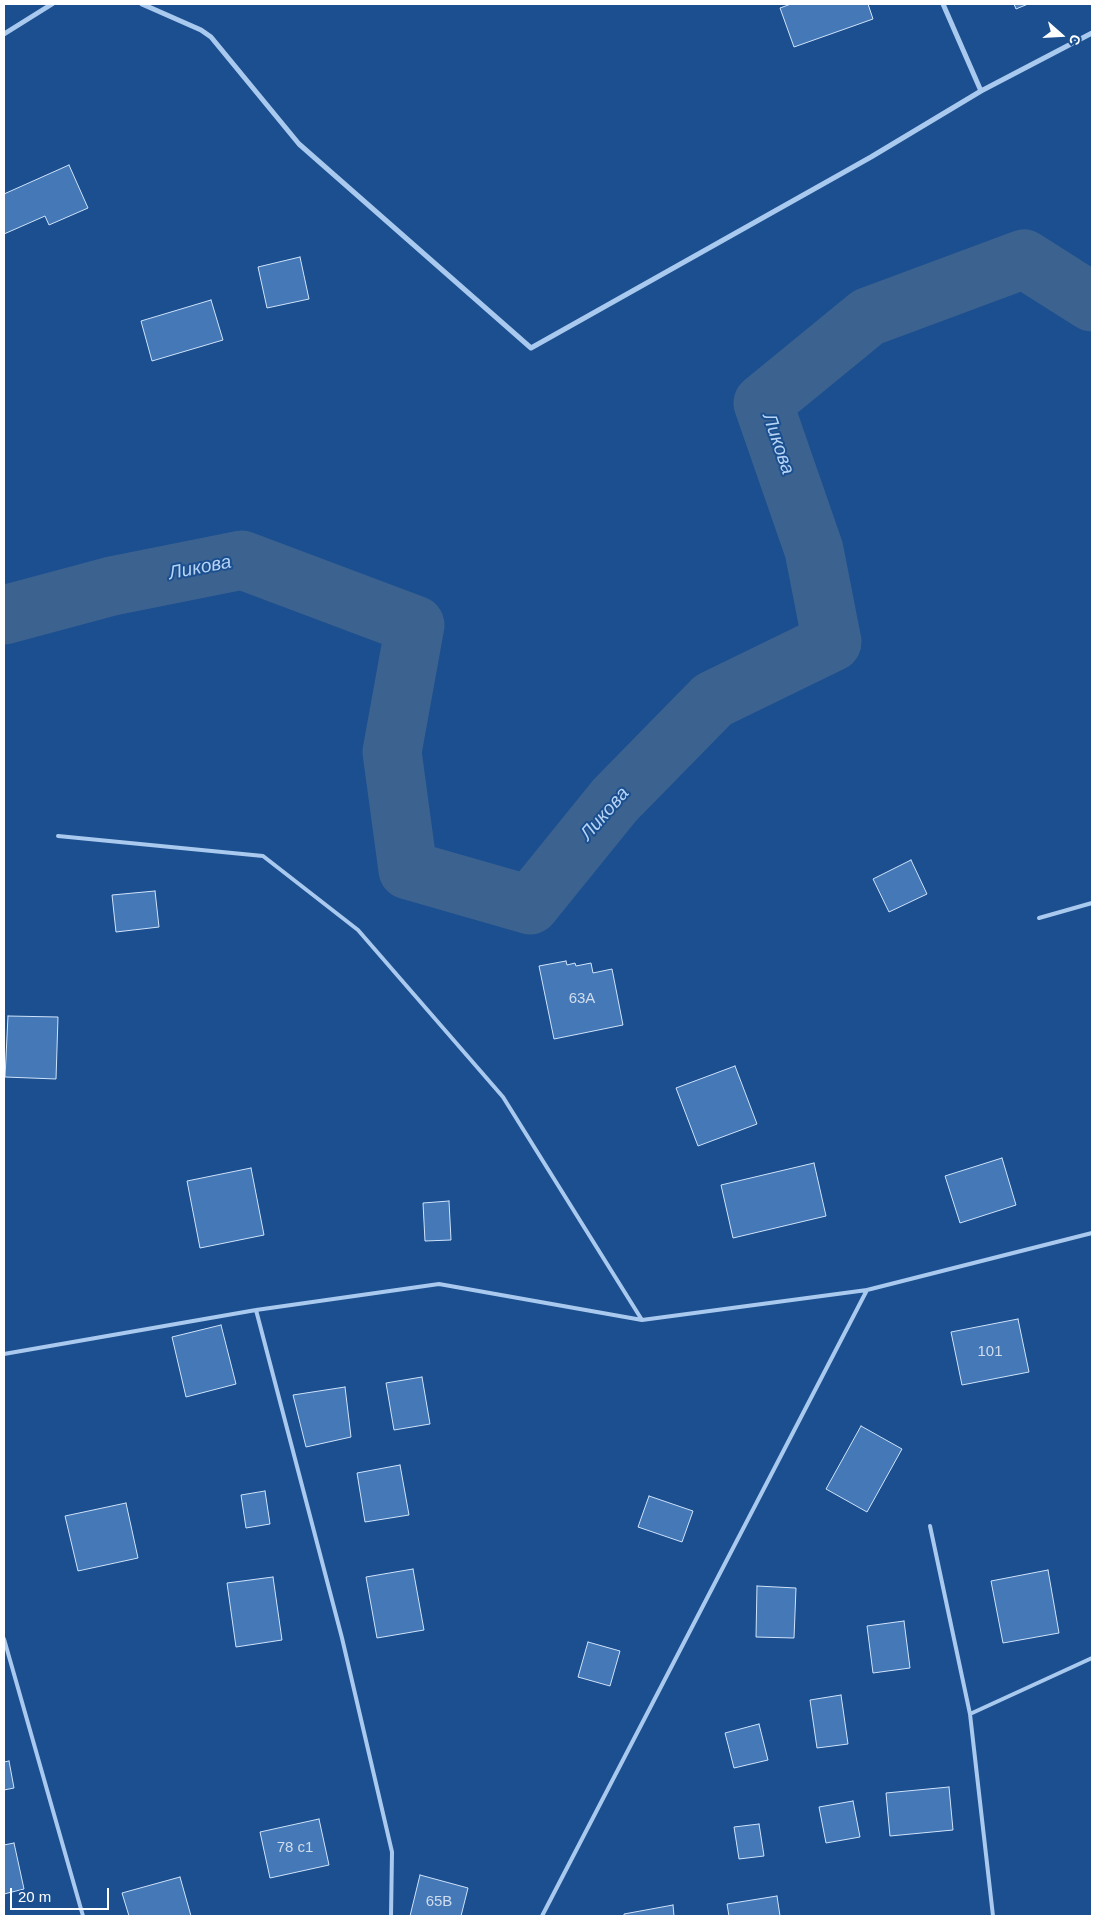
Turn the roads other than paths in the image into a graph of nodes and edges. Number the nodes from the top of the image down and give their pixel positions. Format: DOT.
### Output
graph roads {
  1 [pos="52,4"];
  2 [pos="142,4"];
  3 [pos="943,4"];
  4 [pos="1092,33"];
  5 [pos="4,34"];
  6 [pos="981,91"];
  7 [pos="58,836"];
  8 [pos="1092,903"];
  9 [pos="1039,918"];
  10 [pos="1092,1233"];
  11 [pos="867,1290"];
  12 [pos="256,1310"];
  13 [pos="642,1320"];
  14 [pos="4,1354"];
  15 [pos="930,1526"];
  16 [pos="4,1639"];
  17 [pos="1092,1658"];
  18 [pos="970,1714"];
  19 [pos="83,1916"];
  20 [pos="391,1916"];
  21 [pos="542,1916"];
  22 [pos="993,1916"];
  1 -- 5 [label="street"];
  2 -- 6 [label="street"];
  3 -- 6 [label="street"];
  4 -- 6 [label="street"];
  7 -- 13 [label="lane"];
  8 -- 9 [label="lane"];
  10 -- 11 [label="lane"];
  11 -- 13 [label="lane"];
  11 -- 21 [label="lane"];
  12 -- 13 [label="lane"];
  12 -- 14 [label="lane"];
  12 -- 20 [label="lane"];
  15 -- 18 [label="lane"];
  16 -- 19 [label="lane"];
  17 -- 18 [label="lane"];
  18 -- 22 [label="lane"];
}
